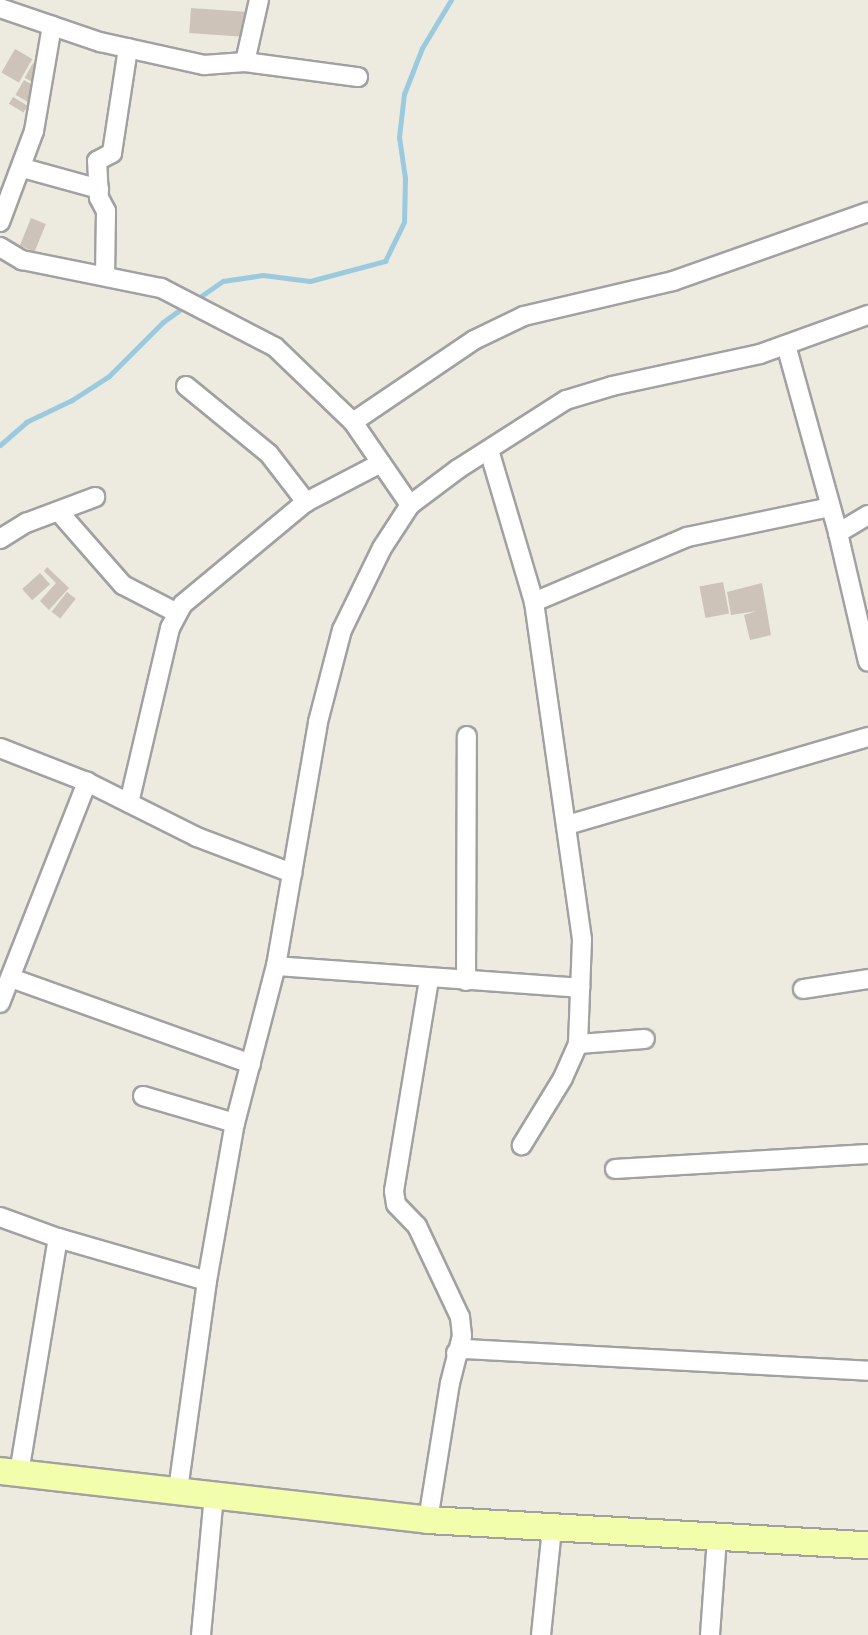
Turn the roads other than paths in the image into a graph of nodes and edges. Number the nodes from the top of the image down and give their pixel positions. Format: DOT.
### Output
graph roads {
  1 [pos="259,0"];
  2 [pos="0,8"];
  3 [pos="52,26"];
  4 [pos="128,48"];
  5 [pos="245,62"];
  6 [pos="358,77"];
  7 [pos="23,168"];
  8 [pos="99,189"];
  9 [pos="868,212"];
  10 [pos="0,222"];
  11 [pos="0,247"];
  12 [pos="105,276"];
  13 [pos="868,315"];
  14 [pos="786,345"];
  15 [pos="186,386"];
  16 [pos="353,422"];
  17 [pos="489,450"];
  18 [pos="379,464"];
  19 [pos="95,497"];
  20 [pos="306,502"];
  21 [pos="410,505"];
  22 [pos="830,507"];
  23 [pos="59,512"];
  24 [pos="868,515"];
  25 [pos="838,533"];
  26 [pos="0,539"];
  27 [pos="534,602"];
  28 [pos="177,613"];
  29 [pos="868,662"];
  30 [pos="467,736"];
  31 [pos="868,737"];
  32 [pos="0,748"];
  33 [pos="87,782"];
  34 [pos="129,803"];
  35 [pos="567,825"];
  36 [pos="292,873"];
  37 [pos="276,966"];
  38 [pos="11,978"];
  39 [pos="429,979"];
  40 [pos="868,979"];
  41 [pos="466,981"];
  42 [pos="580,988"];
  43 [pos="803,989"];
  44 [pos="0,1003"];
  45 [pos="645,1039"];
  46 [pos="578,1044"];
  47 [pos="251,1064"];
  48 [pos="143,1096"];
  49 [pos="235,1123"];
  50 [pos="522,1145"];
  51 [pos="868,1154"];
  52 [pos="615,1169"];
  53 [pos="0,1217"];
  54 [pos="58,1238"];
  55 [pos="207,1281"];
  56 [pos="456,1353"];
  57 [pos="868,1371"];
  58 [pos="10,1472"];
  59 [pos="178,1490"];
  60 [pos="214,1495"];
  61 [pos="428,1520"];
  62 [pos="552,1528"];
  63 [pos="717,1538"];
  64 [pos="868,1545"];
  65 [pos="201,1635"];
  66 [pos="541,1635"];
  67 [pos="710,1635"];
  1 -- 5 [label="street"];
  2 -- 3 [label="street"];
  3 -- 4 [label="street"];
  3 -- 7 [label="street"];
  4 -- 5 [label="street"];
  4 -- 8 [label="street"];
  5 -- 6 [label="street"];
  7 -- 8 [label="street"];
  7 -- 10 [label="street"];
  8 -- 12 [label="street"];
  9 -- 16 [label="street"];
  11 -- 12 [label="street"];
  12 -- 16 [label="street"];
  13 -- 14 [label="street"];
  14 -- 17 [label="street"];
  14 -- 22 [label="street"];
  15 -- 20 [label="street"];
  16 -- 18 [label="street"];
  17 -- 21 [label="street"];
  17 -- 27 [label="street"];
  18 -- 20 [label="street"];
  18 -- 21 [label="street"];
  19 -- 23 [label="street"];
  20 -- 28 [label="street"];
  21 -- 36 [label="street"];
  22 -- 25 [label="street"];
  22 -- 27 [label="street"];
  23 -- 26 [label="street"];
  23 -- 28 [label="street"];
  24 -- 25 [label="street"];
  25 -- 29 [label="street"];
  27 -- 35 [label="street"];
  28 -- 34 [label="street"];
  30 -- 41 [label="street"];
  31 -- 35 [label="street"];
  32 -- 33 [label="street"];
  33 -- 34 [label="street"];
  33 -- 38 [label="street"];
  34 -- 36 [label="street"];
  35 -- 42 [label="street"];
  36 -- 37 [label="street"];
  37 -- 39 [label="street"];
  37 -- 47 [label="street"];
  38 -- 44 [label="street"];
  38 -- 47 [label="street"];
  39 -- 41 [label="street"];
  39 -- 56 [label="street"];
  40 -- 43 [label="street"];
  41 -- 42 [label="street"];
  42 -- 46 [label="street"];
  45 -- 46 [label="street"];
  46 -- 50 [label="street"];
  47 -- 49 [label="street"];
  48 -- 49 [label="street"];
  49 -- 55 [label="street"];
  51 -- 52 [label="street"];
  53 -- 54 [label="street"];
  54 -- 55 [label="street"];
  54 -- 58 [label="street"];
  55 -- 59 [label="street"];
  56 -- 57 [label="street"];
  56 -- 61 [label="street"];
  58 -- 59 [label="main road"];
  59 -- 60 [label="main road"];
  60 -- 61 [label="main road"];
  60 -- 65 [label="street"];
  61 -- 62 [label="main road"];
  62 -- 63 [label="main road"];
  62 -- 66 [label="street"];
  63 -- 64 [label="main road"];
  63 -- 67 [label="street"];
}
